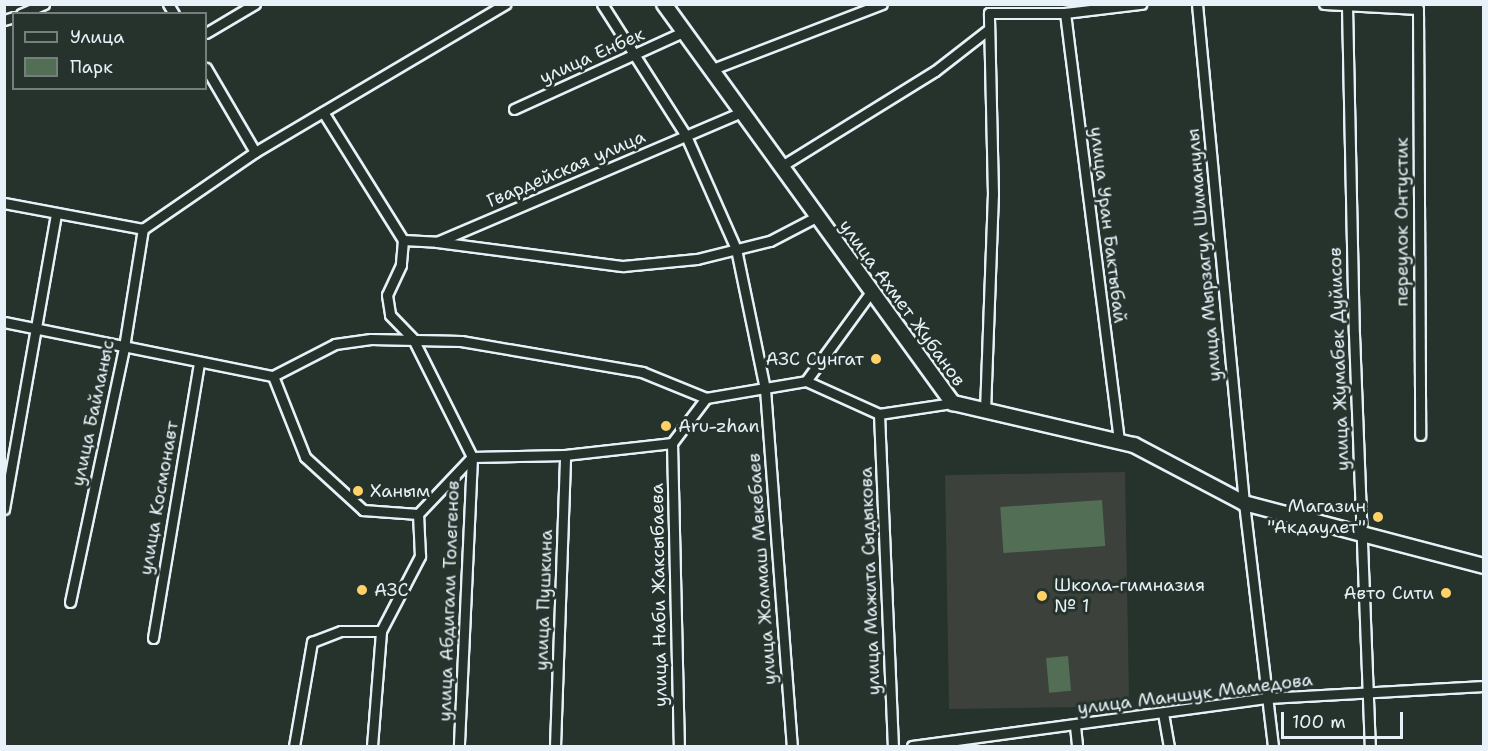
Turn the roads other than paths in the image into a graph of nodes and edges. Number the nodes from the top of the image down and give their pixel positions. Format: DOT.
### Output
graph roads {
  1 [pos="44,4"];
  2 [pos="255,4"];
  3 [pos="505,4"];
  4 [pos="602,4"];
  5 [pos="664,4"];
  6 [pos="882,4"];
  7 [pos="983,4"];
  8 [pos="1141,4"];
  9 [pos="1197,4"];
  10 [pos="1324,4"];
  11 [pos="1347,6"];
  12 [pos="26,12"];
  13 [pos="989,13"];
  14 [pos="1065,13"];
  15 [pos="989,28"];
  16 [pos="207,32"];
  17 [pos="683,32"];
  18 [pos="634,55"];
  19 [pos="207,70"];
  20 [pos="710,70"];
  21 [pos="514,109"];
  22 [pos="323,112"];
  23 [pos="740,113"];
  24 [pos="686,136"];
  25 [pos="255,152"];
  26 [pos="780,167"];
  27 [pos="4,202"];
  28 [pos="56,214"];
  29 [pos="816,217"];
  30 [pos="143,230"];
  31 [pos="403,240"];
  32 [pos="437,242"];
  33 [pos="736,249"];
  34 [pos="871,292"];
  35 [pos="4,322"];
  36 [pos="34,328"];
  37 [pos="413,339"];
  38 [pos="124,347"];
  39 [pos="198,364"];
  40 [pos="273,376"];
  41 [pos="806,381"];
  42 [pos="765,389"];
  43 [pos="706,398"];
  44 [pos="953,403"];
  45 [pos="985,411"];
  46 [pos="879,414"];
  47 [pos="1420,435"];
  48 [pos="1119,442"];
  49 [pos="672,443"];
  50 [pos="565,455"];
  51 [pos="472,456"];
  52 [pos="1244,503"];
  53 [pos="4,508"];
  54 [pos="418,514"];
  55 [pos="1362,534"];
  56 [pos="1484,566"];
  57 [pos="70,602"];
  58 [pos="381,631"];
  59 [pos="153,638"];
  60 [pos="1484,686"];
  61 [pos="1367,692"];
  62 [pos="1268,698"];
  63 [pos="1163,713"];
  64 [pos="1075,726"];
  65 [pos="969,743"];
  66 [pos="294,747"];
  67 [pos="372,747"];
  68 [pos="459,747"];
  69 [pos="555,747"];
  70 [pos="679,747"];
  71 [pos="792,747"];
  72 [pos="893,747"];
  73 [pos="912,747"];
  74 [pos="1077,747"];
  75 [pos="1169,747"];
  76 [pos="1273,747"];
  77 [pos="1370,747"];
  1 -- 12 [label="street"];
  2 -- 16 [label="street"];
  3 -- 22 [label="street"];
  4 -- 18 [label="street, улица Жолмаш Мекебаев"];
  5 -- 17 [label="main road, улица Ахмет Жубанов"];
  6 -- 20 [label="street"];
  7 -- 13 [label="street"];
  8 -- 14 [label="street"];
  9 -- 52 [label="street, улица Мырзагул Шиманулы"];
  10 -- 11 [label="street"];
  11 -- 47 [label="street, переулок Онтустик"];
  11 -- 55 [label="street, улица Жумабек Дуйисов"];
  13 -- 14 [label="street"];
  13 -- 15 [label="street"];
  14 -- 48 [label="street, улица Уран Бактыбай"];
  15 -- 26 [label="street"];
  15 -- 45 [label="street"];
  17 -- 18 [label="street, улица Енбек"];
  17 -- 20 [label="main road, улица Ахмет Жубанов"];
  18 -- 21 [label="street, улица Енбек"];
  18 -- 24 [label="street, улица Жолмаш Мекебаев"];
  19 -- 25 [label="street"];
  20 -- 23 [label="main road, улица Ахмет Жубанов"];
  22 -- 25 [label="street"];
  22 -- 31 [label="street"];
  23 -- 24 [label="street, Гвардейская улица"];
  23 -- 26 [label="main road, улица Ахмет Жубанов"];
  24 -- 32 [label="street, Гвардейская улица"];
  24 -- 33 [label="street, улица Жолмаш Мекебаев"];
  25 -- 30 [label="street"];
  26 -- 29 [label="main road, улица Ахмет Жубанов"];
  27 -- 28 [label="street"];
  28 -- 30 [label="street"];
  28 -- 36 [label="street"];
  29 -- 33 [label="street"];
  29 -- 34 [label="main road, улица Ахмет Жубанов"];
  30 -- 38 [label="street, улица Байланыс"];
  31 -- 32 [label="street, Гвардейская улица"];
  31 -- 37 [label="street"];
  32 -- 33 [label="street"];
  33 -- 42 [label="street, улица Жолмаш Мекебаев"];
  34 -- 41 [label="street"];
  34 -- 44 [label="main road, улица Ахмет Жубанов"];
  35 -- 36 [label="street"];
  36 -- 38 [label="street"];
  36 -- 53 [label="street"];
  37 -- 40 [label="street"];
  37 -- 43 [label="street"];
  37 -- 51 [label="street"];
  38 -- 39 [label="street"];
  38 -- 57 [label="street, улица Байланыс"];
  39 -- 40 [label="street"];
  39 -- 59 [label="street, улица Космонавт"];
  40 -- 54 [label="street"];
  41 -- 42 [label="street"];
  41 -- 46 [label="street"];
  42 -- 43 [label="street"];
  42 -- 71 [label="street, улица Жолмаш Мекебаев"];
  43 -- 49 [label="street"];
  44 -- 45 [label="main road, улица Ахмет Жубанов"];
  44 -- 46 [label="street"];
  45 -- 48 [label="main road, улица Ахмет Жубанов"];
  46 -- 72 [label="street, улица Мажита Сыдыкова"];
  48 -- 52 [label="main road, улица Ахмет Жубанов"];
  49 -- 50 [label="street"];
  49 -- 70 [label="street, улица Наби Жаксыбаева"];
  50 -- 51 [label="street"];
  50 -- 69 [label="street, улица Пушкина"];
  51 -- 54 [label="street"];
  51 -- 68 [label="street, улица Абдигали Толегенов"];
  52 -- 55 [label="main road, улица Ахмет Жубанов"];
  52 -- 62 [label="street, улица Мырзагул Шиманулы"];
  54 -- 58 [label="street"];
  55 -- 56 [label="main road, улица Ахмет Жубанов"];
  55 -- 61 [label="street, улица Жумабек Дуйисов"];
  58 -- 66 [label="street"];
  58 -- 67 [label="street"];
  60 -- 61 [label="street, улица Маншук Мамедова"];
  61 -- 62 [label="street, улица Маншук Мамедова"];
  61 -- 77 [label="street, улица Жумабек Дуйисов"];
  62 -- 63 [label="street, улица Маншук Мамедова"];
  62 -- 76 [label="street, улица Мырзагул Шиманулы"];
  63 -- 64 [label="street, улица Маншук Мамедова"];
  63 -- 75 [label="street"];
  64 -- 65 [label="street, улица Маншук Мамедова"];
  64 -- 74 [label="street"];
  65 -- 73 [label="street, улица Маншук Мамедова"];
}
